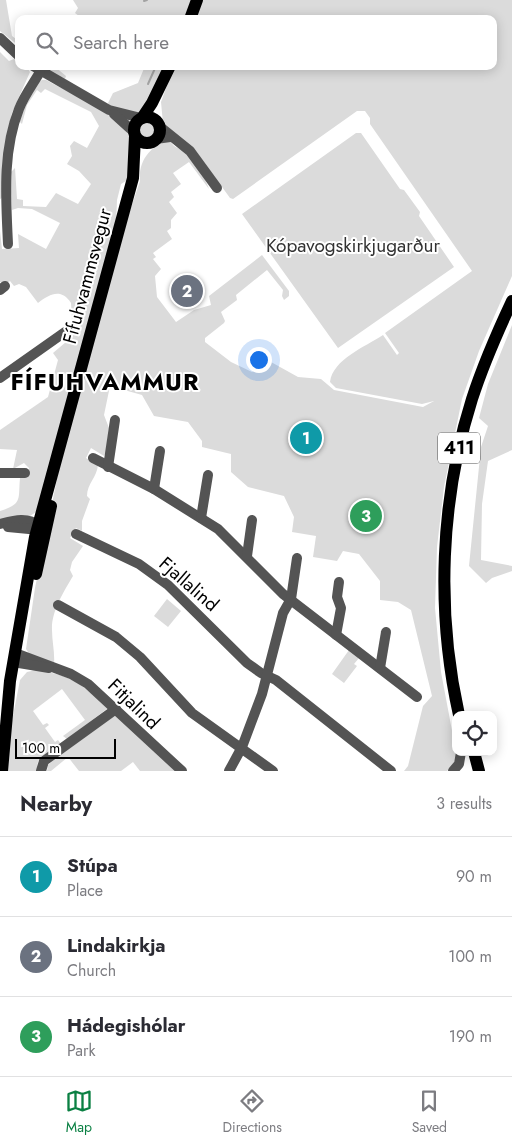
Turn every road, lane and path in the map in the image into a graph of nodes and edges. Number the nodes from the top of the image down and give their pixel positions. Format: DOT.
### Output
graph roads {
  1 [pos="197,0"];
  2 [pos="191,15"];
  3 [pos="0,38"];
  4 [pos="15,52"];
  5 [pos="37,70"];
  6 [pos="39,70"];
  7 [pos="168,70"];
  8 [pos="162,84"];
  9 [pos="109,110"];
  10 [pos="142,118"];
  11 [pos="157,132"];
  12 [pos="135,134"];
  13 [pos="133,178"];
  14 [pos="218,188"];
  15 [pos="8,244"];
  16 [pos="512,301"];
  17 [pos="65,332"];
  18 [pos="0,378"];
  19 [pos="115,420"];
  20 [pos="61,441"];
  21 [pos="160,452"];
  22 [pos="93,458"];
  23 [pos="108,467"];
  24 [pos="0,473"];
  25 [pos="25,473"];
  26 [pos="208,475"];
  27 [pos="154,489"];
  28 [pos="49,517"];
  29 [pos="201,518"];
  30 [pos="252,520"];
  31 [pos="0,526"];
  32 [pos="38,526"];
  33 [pos="76,534"];
  34 [pos="246,556"];
  35 [pos="298,558"];
  36 [pos="36,575"];
  37 [pos="340,582"];
  38 [pos="291,599"];
  39 [pos="446,604"];
  40 [pos="58,605"];
  41 [pos="386,632"];
  42 [pos="336,635"];
  43 [pos="18,658"];
  44 [pos="380,668"];
  45 [pos="268,676"];
  46 [pos="417,697"];
  47 [pos="116,709"];
  48 [pos="456,711"];
  49 [pos="463,711"];
  50 [pos="242,747"];
  51 [pos="460,756"];
  52 [pos="470,756"];
  53 [pos="475,756"];
  54 [pos="2,771"];
  55 [pos="41,771"];
  56 [pos="182,771"];
  57 [pos="229,771"];
  58 [pos="272,771"];
  59 [pos="391,771"];
  60 [pos="453,771"];
  61 [pos="474,771"];
  62 [pos="479,771"];
  1 -- 2 [label="main road"];
  3 -- 4 [label="street"];
  5 -- 15 [label="street"];
  6 -- 9 [label="street"];
  7 -- 8 [label="main road"];
  8 -- 10 [label="main road"];
  8 -- 11 [label="main road"];
  9 -- 10 [label="street"];
  9 -- 12 [label="street"];
  10 -- 11 [label="main road"];
  10 -- 12 [label="main road"];
  11 -- 12 [label="main road"];
  11 -- 13 [label="main road, Fífuhvammsvegur"];
  11 -- 14 [label="street"];
  12 -- 13 [label="main road, Fífuhvammsvegur"];
  13 -- 20 [label="main road, Fífuhvammsvegur"];
  16 -- 39 [label="main road, 411"];
  17 -- 18 [label="street"];
  19 -- 23 [label="street"];
  20 -- 28 [label="main road, Fífuhvammsvegur"];
  20 -- 32 [label="main road, Fífuhvammsvegur"];
  21 -- 27 [label="street"];
  22 -- 23 [label="street"];
  23 -- 27 [label="street"];
  24 -- 25 [label="street"];
  26 -- 29 [label="street"];
  27 -- 29 [label="street"];
  28 -- 32 [label="main road"];
  28 -- 36 [label="main road, Fífuhvammsvegur"];
  29 -- 34 [label="street"];
  30 -- 34 [label="street"];
  31 -- 32 [label="street"];
  32 -- 36 [label="main road"];
  32 -- 43 [label="main road, Fífuhvammsvegur"];
  33 -- 45 [label="street, Fjallalind"];
  34 -- 38 [label="street"];
  35 -- 38 [label="street"];
  36 -- 43 [label="main road, Fífuhvammsvegur"];
  37 -- 42 [label="street"];
  38 -- 42 [label="street"];
  38 -- 45 [label="street"];
  39 -- 48 [label="main road, 411"];
  39 -- 49 [label="main road, 411"];
  40 -- 50 [label="street"];
  41 -- 44 [label="street"];
  42 -- 44 [label="street"];
  43 -- 47 [label="street, Fitjalind"];
  43 -- 54 [label="main road, Fífuhvammsvegur"];
  44 -- 46 [label="street"];
  45 -- 50 [label="street"];
  45 -- 59 [label="street, Fjallalind"];
  47 -- 55 [label="street"];
  47 -- 56 [label="street, Fitjalind"];
  50 -- 57 [label="street"];
  50 -- 58 [label="street"];
  51 -- 60 [label="street"];
  52 -- 61 [label="main road"];
  53 -- 62 [label="main road"];
}
